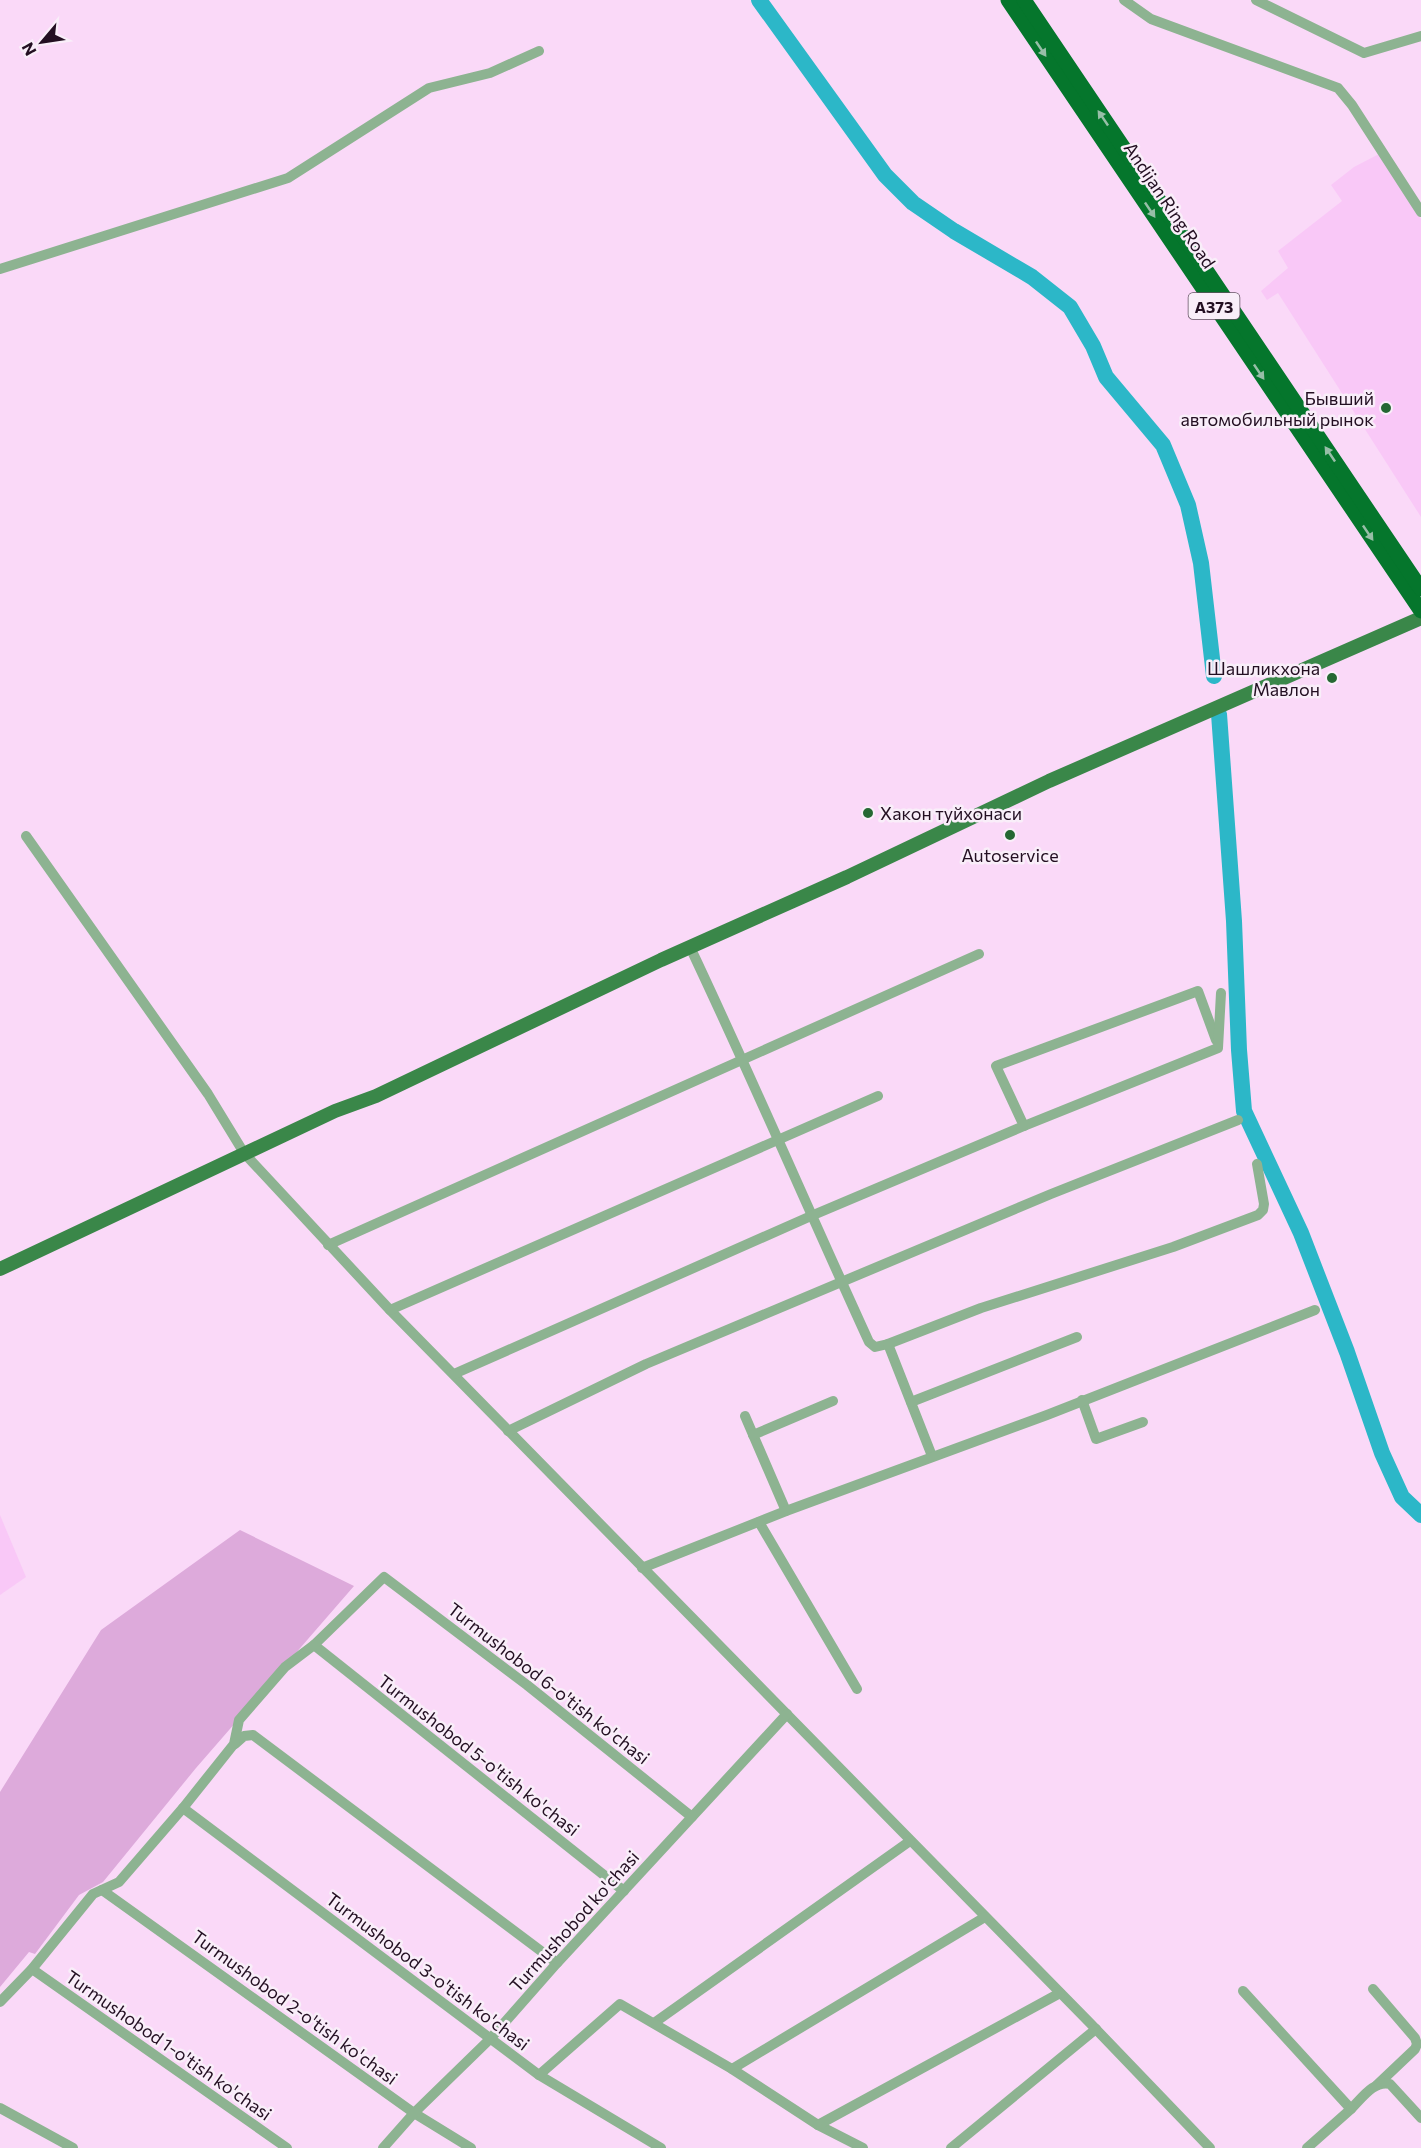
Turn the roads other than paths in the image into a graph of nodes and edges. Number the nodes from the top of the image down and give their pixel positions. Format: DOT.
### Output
graph roads {
  1 [pos="1008,0"];
  2 [pos="1024,0"];
  3 [pos="1124,0"];
  4 [pos="1256,0"];
  5 [pos="1421,36"];
  6 [pos="539,51"];
  7 [pos="1421,212"];
  8 [pos="0,269"];
  9 [pos="1421,589"];
  10 [pos="1421,611"];
  11 [pos="1421,618"];
  12 [pos="27,836"];
  13 [pos="690,947"];
  14 [pos="979,954"];
  15 [pos="1221,993"];
  16 [pos="1218,1046"];
  17 [pos="743,1060"];
  18 [pos="878,1096"];
  19 [pos="1238,1120"];
  20 [pos="1024,1126"];
  21 [pos="777,1140"];
  22 [pos="244,1153"];
  23 [pos="1257,1164"];
  24 [pos="811,1216"];
  25 [pos="328,1245"];
  26 [pos="0,1269"];
  27 [pos="842,1282"];
  28 [pos="390,1310"];
  29 [pos="1315,1310"];
  30 [pos="1077,1337"];
  31 [pos="888,1344"];
  32 [pos="454,1374"];
  33 [pos="1082,1400"];
  34 [pos="833,1401"];
  35 [pos="911,1402"];
  36 [pos="745,1416"];
  37 [pos="1143,1422"];
  38 [pos="508,1431"];
  39 [pos="753,1435"];
  40 [pos="932,1456"];
  41 [pos="786,1510"];
  42 [pos="759,1522"];
  43 [pos="642,1568"];
  44 [pos="314,1645"];
  45 [pos="857,1689"];
  46 [pos="787,1714"];
  47 [pos="234,1744"];
  48 [pos="183,1808"];
  49 [pos="692,1817"];
  50 [pos="910,1841"];
  51 [pos="102,1890"];
  52 [pos="624,1891"];
  53 [pos="985,1917"];
  54 [pos="557,1963"];
  55 [pos="32,1970"];
  56 [pos="1373,1989"];
  57 [pos="1243,1990"];
  58 [pos="1060,1993"];
  59 [pos="0,2002"];
  60 [pos="654,2023"];
  61 [pos="1096,2029"];
  62 [pos="490,2039"];
  63 [pos="732,2069"];
  64 [pos="539,2075"];
  65 [pos="1377,2085"];
  66 [pos="0,2108"];
  67 [pos="1351,2109"];
  68 [pos="414,2113"];
  69 [pos="1421,2118"];
  70 [pos="818,2125"];
  71 [pos="73,2148"];
  72 [pos="287,2148"];
  73 [pos="382,2148"];
  74 [pos="471,2148"];
  75 [pos="661,2148"];
  76 [pos="863,2148"];
  77 [pos="951,2148"];
  78 [pos="1210,2148"];
  79 [pos="1307,2148"];
  1 -- 10 [label="highway, Andijan Ring Road / A373, one-way"];
  9 -- 2 [label="highway, Andijan Ring Road / A373, one-way"];
  3 -- 7 [label="street"];
  4 -- 5 [label="street"];
  6 -- 8 [label="street"];
  11 -- 13 [label="main road"];
  12 -- 22 [label="street"];
  13 -- 17 [label="street"];
  13 -- 22 [label="main road"];
  14 -- 17 [label="street"];
  15 -- 16 [label="street"];
  16 -- 20 [label="street"];
  16 -- 20 [label="street"];
  17 -- 21 [label="street"];
  17 -- 25 [label="street"];
  18 -- 21 [label="street"];
  19 -- 27 [label="street"];
  20 -- 24 [label="street"];
  21 -- 24 [label="street"];
  21 -- 28 [label="street"];
  22 -- 25 [label="street"];
  22 -- 26 [label="main road"];
  23 -- 31 [label="street"];
  24 -- 27 [label="street"];
  24 -- 32 [label="street"];
  25 -- 28 [label="street"];
  27 -- 31 [label="street"];
  27 -- 38 [label="street"];
  28 -- 32 [label="street"];
  29 -- 33 [label="street"];
  30 -- 35 [label="street"];
  31 -- 35 [label="street"];
  32 -- 38 [label="street"];
  33 -- 37 [label="street"];
  33 -- 40 [label="street"];
  34 -- 39 [label="street"];
  35 -- 40 [label="street"];
  36 -- 39 [label="street"];
  38 -- 43 [label="street"];
  39 -- 41 [label="street"];
  40 -- 41 [label="street"];
  41 -- 42 [label="street"];
  42 -- 43 [label="street"];
  42 -- 45 [label="street"];
  43 -- 46 [label="street"];
  44 -- 47 [label="street"];
  44 -- 49 [label="street, Turmushobod 6-o'tish ko'chasi"];
  44 -- 52 [label="street, Turmushobod 5-o'tish ko'chasi"];
  46 -- 49 [label="street, Turmushobod ko'chasi"];
  46 -- 50 [label="street"];
  47 -- 48 [label="street"];
  47 -- 54 [label="street"];
  48 -- 51 [label="street"];
  48 -- 62 [label="street, Turmushobod 3-o'tish ko'chasi"];
  49 -- 52 [label="street, Turmushobod ko'chasi"];
  50 -- 53 [label="street"];
  50 -- 60 [label="street"];
  51 -- 55 [label="street"];
  51 -- 68 [label="street, Turmushobod 2-o'tish ko'chasi"];
  52 -- 54 [label="street, Turmushobod ko'chasi"];
  53 -- 58 [label="street"];
  53 -- 63 [label="street"];
  54 -- 62 [label="street, Turmushobod ko'chasi"];
  55 -- 59 [label="street"];
  55 -- 72 [label="street, Turmushobod 1-o'tish ko'chasi"];
  56 -- 65 [label="street"];
  57 -- 67 [label="street"];
  58 -- 61 [label="street"];
  58 -- 70 [label="street"];
  60 -- 63 [label="street"];
  60 -- 64 [label="street"];
  61 -- 77 [label="street"];
  61 -- 78 [label="street"];
  62 -- 64 [label="street, Turmushobod 3-o'tish ko'chasi"];
  62 -- 68 [label="street, Turmushobod ko'chasi"];
  63 -- 70 [label="street"];
  64 -- 75 [label="street, Turmushobod 3-o'tish ko'chasi"];
  65 -- 67 [label="street"];
  65 -- 69 [label="street"];
  66 -- 71 [label="street"];
  67 -- 79 [label="street"];
  68 -- 73 [label="street, Turmushobod ko'chasi"];
  68 -- 74 [label="street, Turmushobod 2-o'tish ko'chasi"];
  70 -- 76 [label="street"];
}
